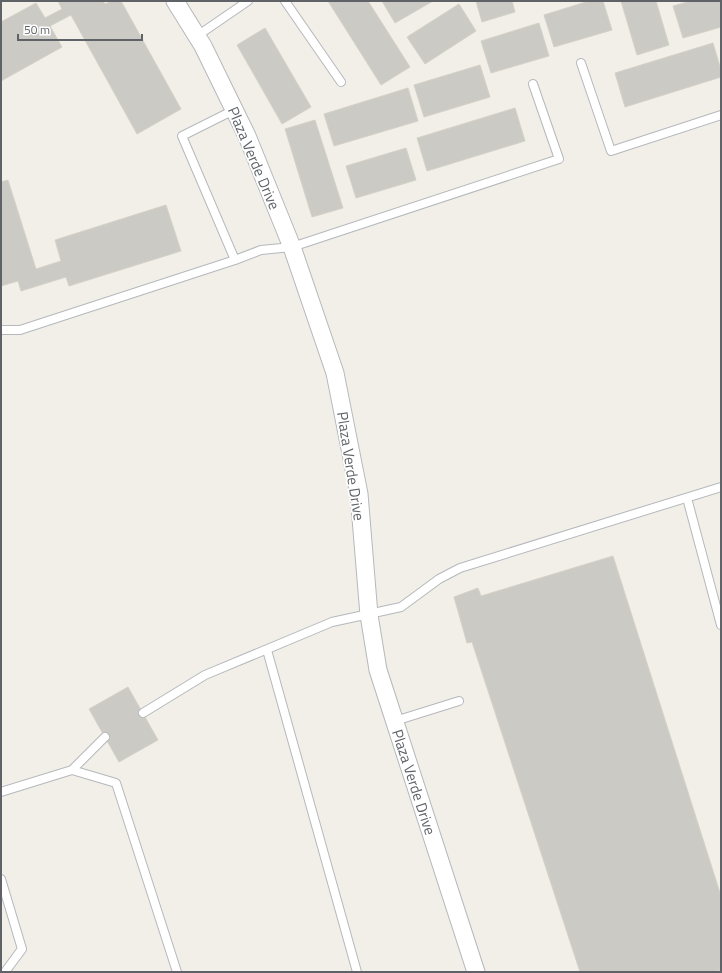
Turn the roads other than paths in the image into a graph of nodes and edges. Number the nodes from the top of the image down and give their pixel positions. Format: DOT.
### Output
graph roads {
  1 [pos="175,1"];
  2 [pos="248,1"];
  3 [pos="285,1"];
  4 [pos="197,36"];
  5 [pos="582,63"];
  6 [pos="341,82"];
  7 [pos="533,84"];
  8 [pos="234,110"];
  9 [pos="721,115"];
  10 [pos="292,247"];
  11 [pos="235,260"];
  12 [pos="1,330"];
  13 [pos="721,487"];
  14 [pos="687,498"];
  15 [pos="369,615"];
  16 [pos="721,625"];
  17 [pos="267,650"];
  18 [pos="459,701"];
  19 [pos="143,713"];
  20 [pos="395,721"];
  21 [pos="104,737"];
  22 [pos="72,770"];
  23 [pos="1,792"];
  24 [pos="1,879"];
  25 [pos="5,972"];
  26 [pos="177,972"];
  27 [pos="358,972"];
  28 [pos="476,972"];
  1 -- 4 [label="street, Plaza Verde Drive"];
  2 -- 4 [label="lane"];
  3 -- 6 [label="lane"];
  4 -- 8 [label="street, Plaza Verde Drive"];
  5 -- 9 [label="lane"];
  7 -- 10 [label="lane"];
  8 -- 10 [label="street, Plaza Verde Drive"];
  8 -- 11 [label="lane"];
  10 -- 11 [label="lane"];
  10 -- 15 [label="street, Plaza Verde Drive"];
  11 -- 12 [label="lane"];
  13 -- 14 [label="lane"];
  14 -- 15 [label="lane"];
  14 -- 16 [label="lane"];
  15 -- 17 [label="lane"];
  15 -- 20 [label="street, Plaza Verde Drive"];
  17 -- 19 [label="lane"];
  17 -- 27 [label="lane"];
  18 -- 20 [label="lane"];
  20 -- 28 [label="street, Plaza Verde Drive"];
  21 -- 22 [label="lane"];
  22 -- 23 [label="lane"];
  22 -- 26 [label="lane"];
  24 -- 25 [label="lane"];
}
